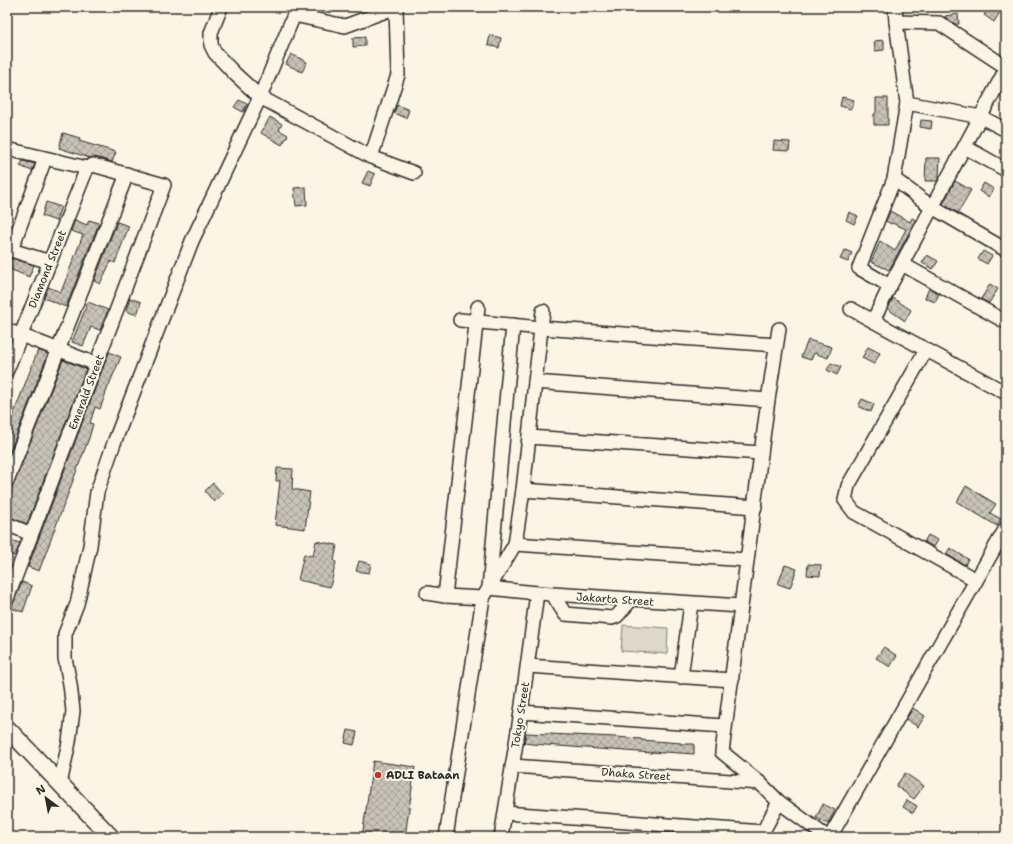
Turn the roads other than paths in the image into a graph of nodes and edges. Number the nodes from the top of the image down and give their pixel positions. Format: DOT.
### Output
graph roads {
  1 [pos="221,7"];
  2 [pos="396,7"];
  3 [pos="895,7"];
  4 [pos="297,11"];
  5 [pos="896,22"];
  6 [pos="1006,68"];
  7 [pos="260,97"];
  8 [pos="907,104"];
  9 [pos="981,117"];
  10 [pos="1006,130"];
  11 [pos="965,147"];
  12 [pos="7,151"];
  13 [pos="371,157"];
  14 [pos="45,159"];
  15 [pos="87,168"];
  16 [pos="1006,170"];
  17 [pos="414,173"];
  18 [pos="127,174"];
  19 [pos="894,179"];
  20 [pos="932,207"];
  21 [pos="1006,250"];
  22 [pos="50,262"];
  23 [pos="902,264"];
  24 [pos="890,286"];
  25 [pos="478,307"];
  26 [pos="852,309"];
  27 [pos="542,311"];
  28 [pos="460,320"];
  29 [pos="873,321"];
  30 [pos="476,322"];
  31 [pos="1006,322"];
  32 [pos="513,325"];
  33 [pos="541,328"];
  34 [pos="779,329"];
  35 [pos="7,330"];
  36 [pos="21,335"];
  37 [pos="776,345"];
  38 [pos="58,350"];
  39 [pos="926,350"];
  40 [pos="96,364"];
  41 [pos="7,370"];
  42 [pos="535,382"];
  43 [pos="1006,393"];
  44 [pos="768,400"];
  45 [pos="529,437"];
  46 [pos="761,453"];
  47 [pos="7,481"];
  48 [pos="523,490"];
  49 [pos="755,507"];
  50 [pos="7,524"];
  51 [pos="1006,528"];
  52 [pos="31,534"];
  53 [pos="515,544"];
  54 [pos="747,560"];
  55 [pos="976,580"];
  56 [pos="427,593"];
  57 [pos="486,593"];
  58 [pos="537,593"];
  59 [pos="553,594"];
  60 [pos="444,596"];
  61 [pos="7,599"];
  62 [pos="630,600"];
  63 [pos="691,604"];
  64 [pos="741,606"];
  65 [pos="528,666"];
  66 [pos="681,677"];
  67 [pos="732,680"];
  68 [pos="521,712"];
  69 [pos="724,726"];
  70 [pos="7,728"];
  71 [pos="512,766"];
  72 [pos="760,783"];
  73 [pos="60,784"];
  74 [pos="779,802"];
  75 [pos="505,813"];
  76 [pos="762,834"];
  77 [pos="111,837"];
  78 [pos="446,837"];
  79 [pos="501,837"];
  80 [pos="828,837"];
  1 -- 7 [label="street"];
  2 -- 4 [label="street"];
  2 -- 13 [label="street"];
  3 -- 5 [label="street"];
  4 -- 7 [label="street"];
  5 -- 6 [label="street"];
  5 -- 8 [label="street"];
  6 -- 9 [label="street"];
  7 -- 13 [label="street"];
  7 -- 73 [label="street"];
  8 -- 9 [label="street"];
  8 -- 19 [label="street"];
  9 -- 10 [label="street"];
  9 -- 11 [label="street"];
  11 -- 16 [label="street"];
  11 -- 20 [label="street"];
  12 -- 14 [label="street"];
  13 -- 17 [label="street"];
  14 -- 15 [label="street"];
  14 -- 22 [label="street"];
  15 -- 18 [label="street"];
  15 -- 22 [label="street, Diamond Street"];
  18 -- 38 [label="street"];
  18 -- 40 [label="street, Emerald Street"];
  19 -- 20 [label="street"];
  19 -- 24 [label="street"];
  20 -- 21 [label="street"];
  20 -- 23 [label="street"];
  22 -- 36 [label="street, Diamond Street"];
  23 -- 24 [label="street"];
  23 -- 31 [label="street"];
  24 -- 29 [label="street"];
  25 -- 30 [label="street"];
  26 -- 29 [label="street"];
  27 -- 33 [label="street"];
  28 -- 30 [label="street"];
  29 -- 39 [label="street"];
  30 -- 32 [label="street"];
  30 -- 60 [label="street"];
  32 -- 33 [label="street"];
  32 -- 57 [label="street"];
  33 -- 37 [label="street"];
  33 -- 42 [label="street"];
  34 -- 37 [label="street"];
  35 -- 36 [label="street"];
  36 -- 38 [label="street"];
  36 -- 41 [label="street, Diamond Street"];
  37 -- 44 [label="street"];
  38 -- 40 [label="street"];
  38 -- 47 [label="street"];
  39 -- 43 [label="street"];
  39 -- 55 [label="street"];
  40 -- 52 [label="street, Emerald Street"];
  42 -- 44 [label="street"];
  42 -- 45 [label="street"];
  44 -- 46 [label="street"];
  45 -- 46 [label="street"];
  45 -- 48 [label="street"];
  46 -- 49 [label="street"];
  48 -- 49 [label="street"];
  48 -- 53 [label="street"];
  49 -- 54 [label="street"];
  50 -- 52 [label="street"];
  51 -- 55 [label="street"];
  52 -- 61 [label="street, Emerald Street"];
  53 -- 54 [label="street"];
  53 -- 57 [label="street"];
  54 -- 64 [label="street"];
  55 -- 80 [label="street"];
  56 -- 60 [label="street, Jakarta Street"];
  57 -- 58 [label="street, Jakarta Street"];
  57 -- 60 [label="street, Jakarta Street"];
  57 -- 78 [label="street"];
  58 -- 59 [label="street, Jakarta Street"];
  58 -- 65 [label="street, Tokyo Street"];
  59 -- 62 [label="street, Jakarta Street"];
  59 -- 62 [label="street"];
  62 -- 63 [label="street, Jakarta Street"];
  63 -- 64 [label="street, Jakarta Street"];
  63 -- 66 [label="street"];
  64 -- 67 [label="street"];
  65 -- 66 [label="street"];
  65 -- 68 [label="street, Tokyo Street"];
  66 -- 67 [label="street"];
  67 -- 69 [label="street"];
  68 -- 69 [label="street"];
  68 -- 71 [label="street, Tokyo Street"];
  69 -- 72 [label="street"];
  70 -- 73 [label="main road"];
  71 -- 72 [label="street, Dhaka Street"];
  71 -- 75 [label="street, Tokyo Street"];
  72 -- 74 [label="street"];
  73 -- 77 [label="main road"];
  74 -- 76 [label="street"];
  74 -- 80 [label="street"];
  75 -- 76 [label="street"];
  75 -- 79 [label="street, Tokyo Street"];
}
